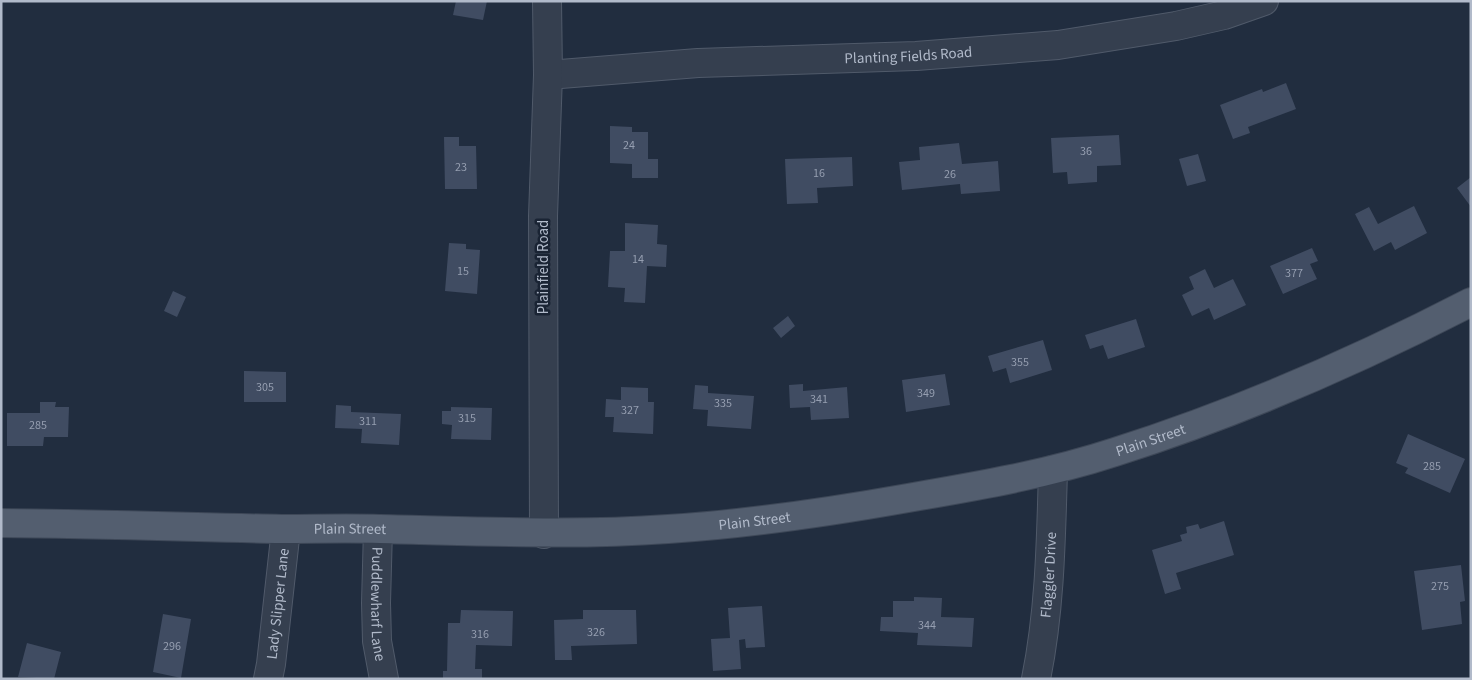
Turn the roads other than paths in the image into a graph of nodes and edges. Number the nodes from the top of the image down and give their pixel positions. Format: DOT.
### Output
graph roads {
  1 [pos="547,1"];
  2 [pos="1264,1"];
  3 [pos="548,75"];
  4 [pos="1471,302"];
  5 [pos="1052,470"];
  6 [pos="1,523"];
  7 [pos="286,529"];
  8 [pos="378,529"];
  9 [pos="544,534"];
  10 [pos="268,679"];
  11 [pos="384,679"];
  12 [pos="1036,679"];
  1 -- 3 [label="street, Plainfield Road"];
  2 -- 3 [label="street, Planting Fields Road"];
  3 -- 9 [label="street, Plainfield Road"];
  4 -- 5 [label="main road, Plain Street"];
  5 -- 9 [label="main road, Plain Street"];
  5 -- 12 [label="street, Flaggler Drive"];
  6 -- 7 [label="main road, Plain Street"];
  7 -- 8 [label="main road, Plain Street"];
  7 -- 10 [label="street, Lady Slipper Lane"];
  8 -- 9 [label="main road, Plain Street"];
  8 -- 11 [label="street, Puddlewharf Lane"];
}
